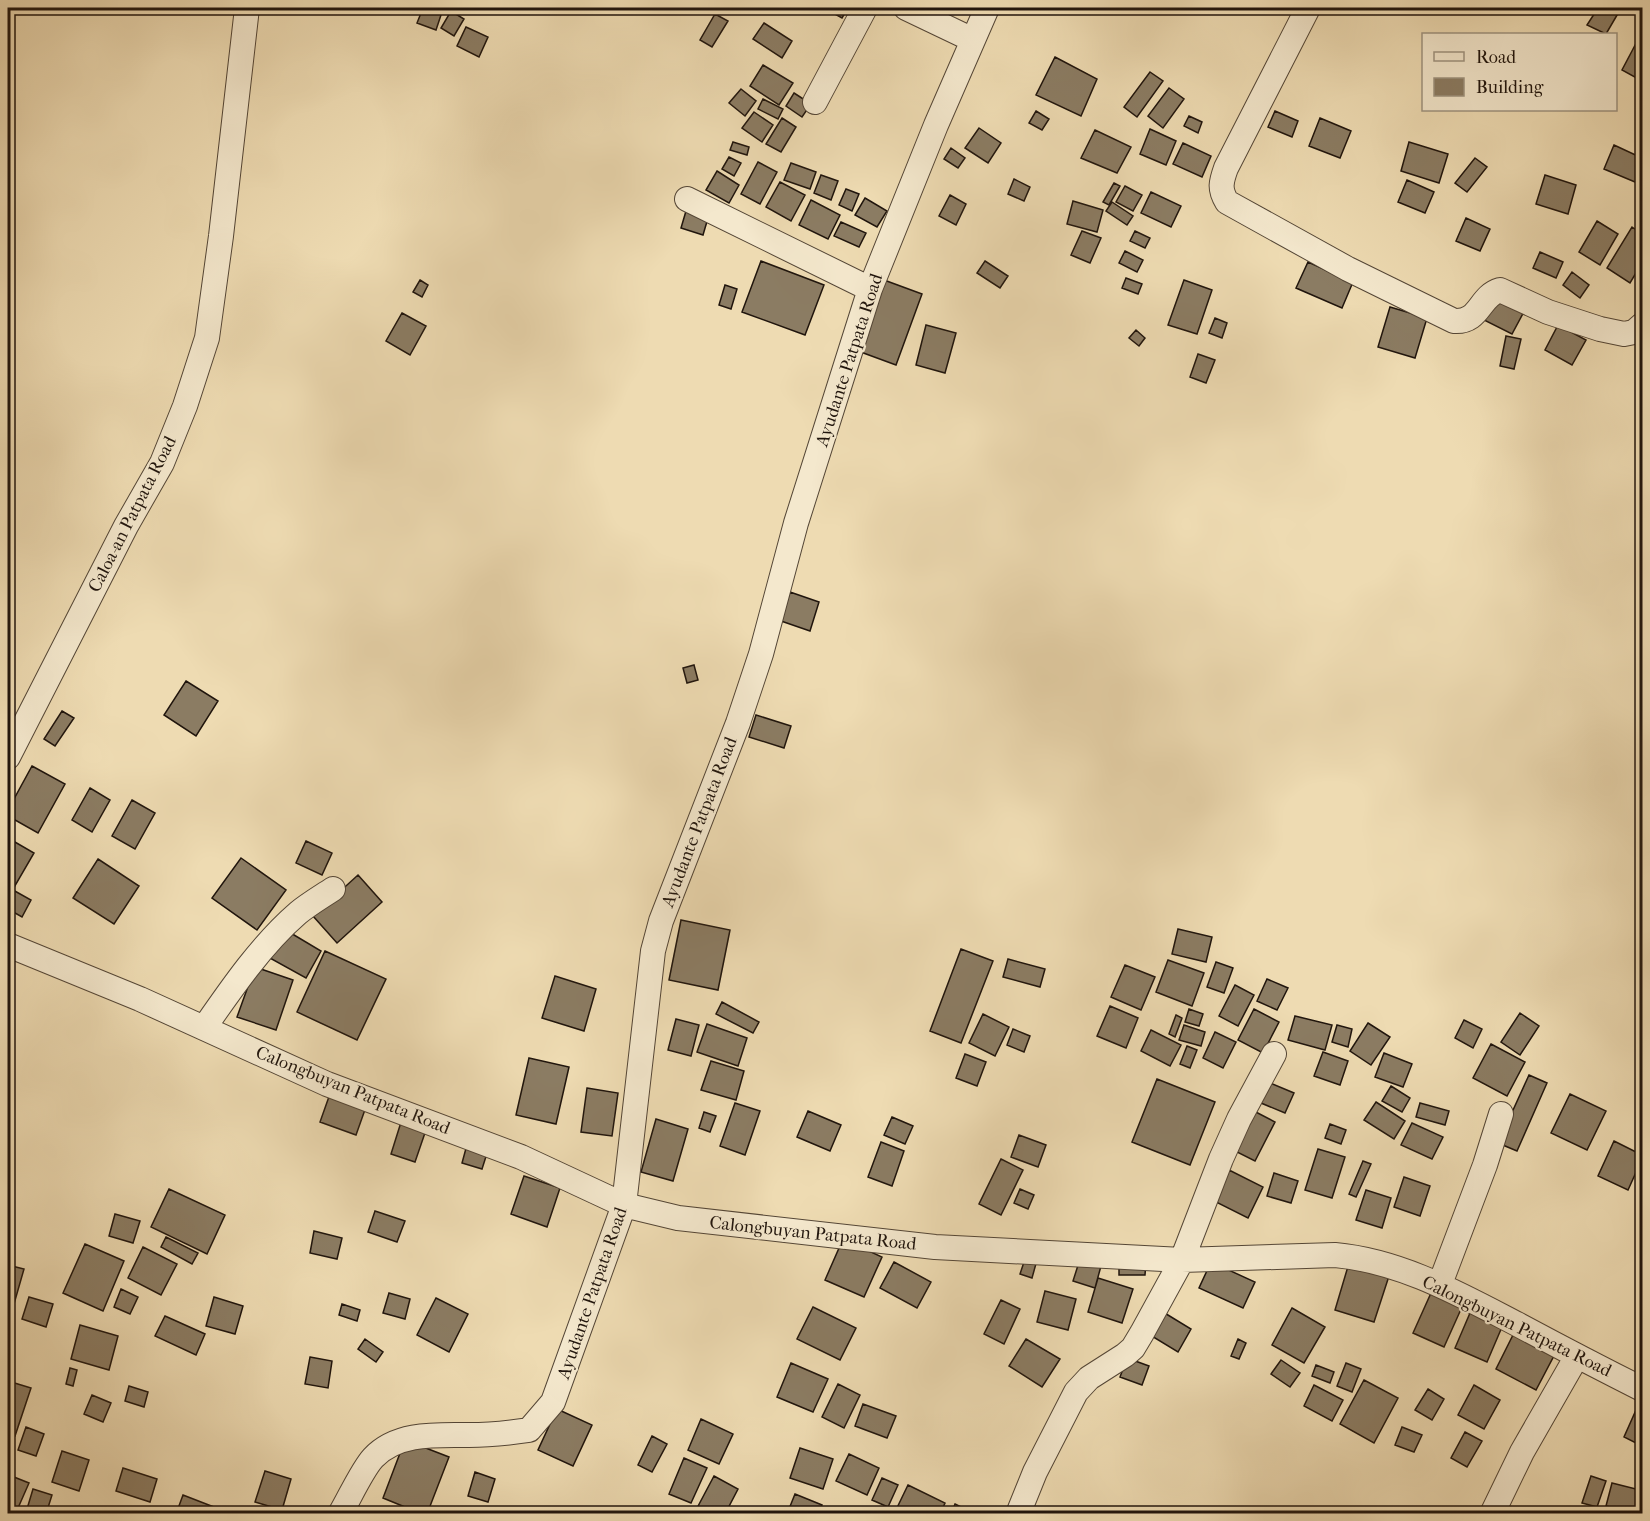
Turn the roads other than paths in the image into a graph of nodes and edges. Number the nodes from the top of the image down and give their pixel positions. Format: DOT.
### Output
graph roads {
  1 [pos="247,8"];
  2 [pos="866,8"];
  3 [pos="906,8"];
  4 [pos="987,8"];
  5 [pos="1308,8"];
  6 [pos="973,40"];
  7 [pos="815,102"];
  8 [pos="687,200"];
  9 [pos="870,290"];
  10 [pos="1642,325"];
  11 [pos="8,757"];
  12 [pos="333,889"];
  13 [pos="8,945"];
  14 [pos="204,1028"];
  15 [pos="1274,1054"];
  16 [pos="1501,1114"];
  17 [pos="624,1205"];
  18 [pos="1182,1260"];
  19 [pos="1440,1284"];
  20 [pos="1577,1356"];
  21 [pos="1642,1389"];
  22 [pos="340,1514"];
  23 [pos="1018,1514"];
  24 [pos="1492,1514"];
  1 -- 11 [label="street, Caloa-an Patpata Road"];
  2 -- 7 [label="street"];
  3 -- 6 [label="street"];
  4 -- 6 [label="street, Ayudante Patpata Road"];
  5 -- 10 [label="street"];
  6 -- 9 [label="street, Ayudante Patpata Road"];
  8 -- 9 [label="street"];
  9 -- 17 [label="street, Ayudante Patpata Road"];
  12 -- 14 [label="street"];
  13 -- 14 [label="street, Calongbuyan Patpata Road"];
  14 -- 17 [label="street, Calongbuyan Patpata Road"];
  15 -- 18 [label="street"];
  16 -- 19 [label="street"];
  17 -- 18 [label="street, Calongbuyan Patpata Road"];
  17 -- 22 [label="street, Ayudante Patpata Road"];
  18 -- 19 [label="street, Calongbuyan Patpata Road"];
  18 -- 23 [label="street"];
  19 -- 20 [label="street, Calongbuyan Patpata Road"];
  20 -- 21 [label="street, Calongbuyan Patpata Road"];
  20 -- 24 [label="street"];
}
